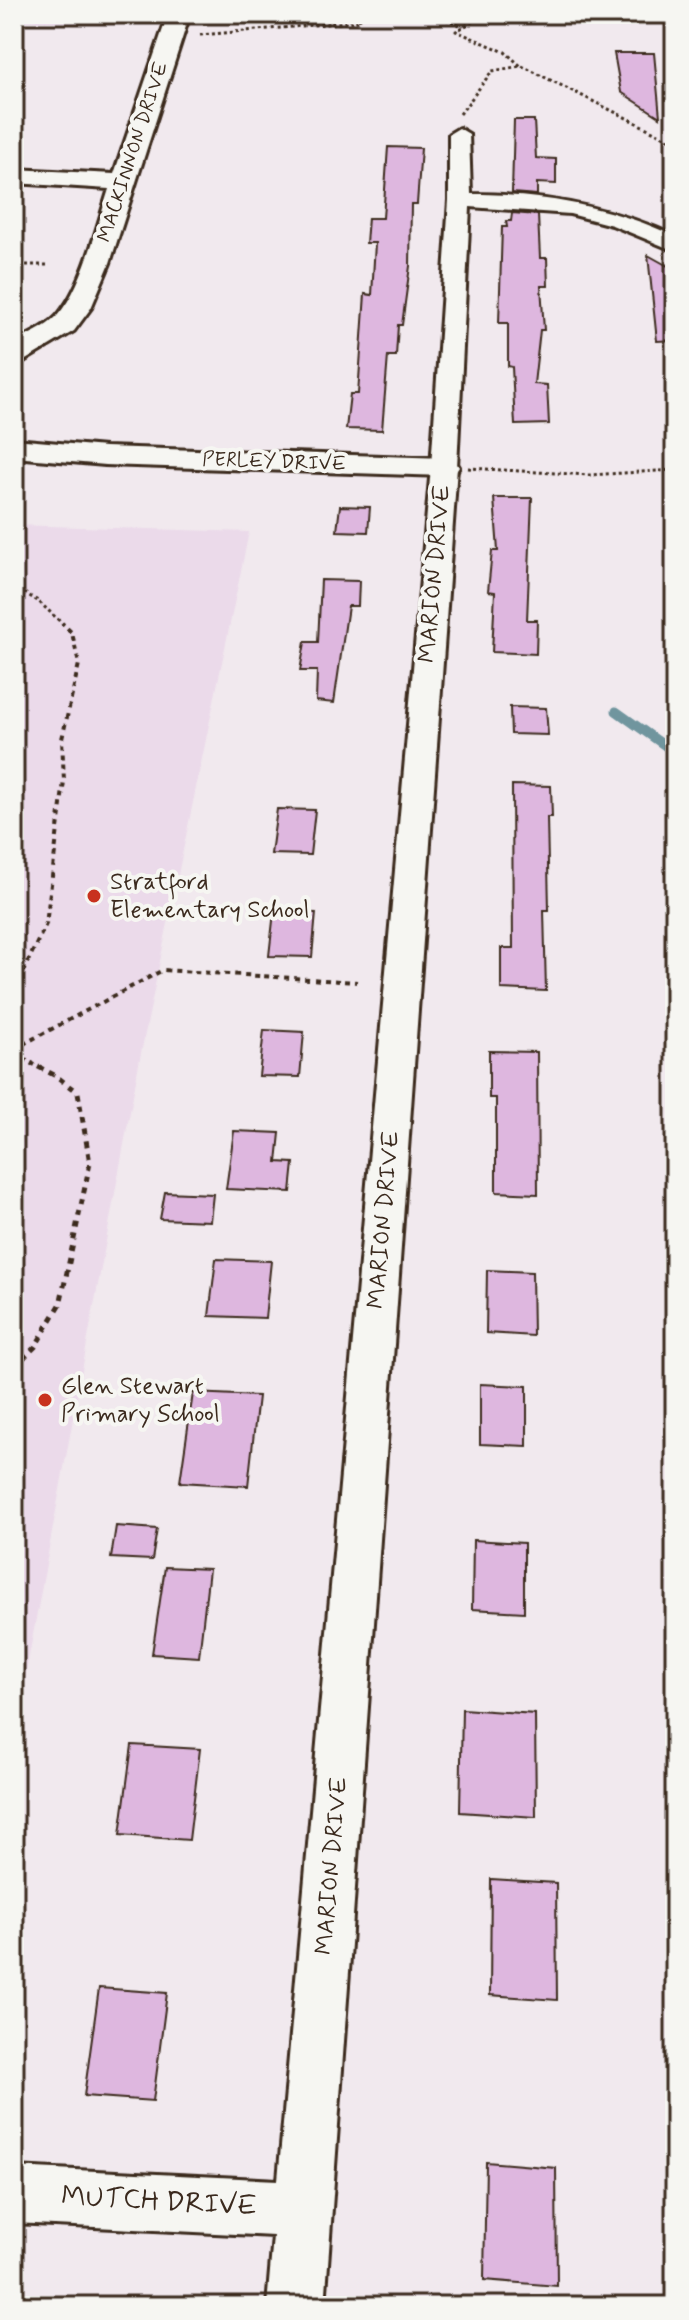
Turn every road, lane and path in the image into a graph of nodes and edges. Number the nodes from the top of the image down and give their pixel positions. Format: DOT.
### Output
graph roads {
  1 [pos="359,14"];
  2 [pos="435,14"];
  3 [pos="486,14"];
  4 [pos="175,26"];
  5 [pos="464,27"];
  6 [pos="521,66"];
  7 [pos="453,126"];
  8 [pos="675,142"];
  9 [pos="14,176"];
  10 [pos="123,182"];
  11 [pos="460,200"];
  12 [pos="675,244"];
  13 [pos="14,265"];
  14 [pos="48,265"];
  15 [pos="84,288"];
  16 [pos="14,341"];
  17 [pos="14,355"];
  18 [pos="14,448"];
  19 [pos="105,456"];
  20 [pos="14,457"];
  21 [pos="444,467"];
  22 [pos="675,470"];
  23 [pos="14,587"];
  24 [pos="357,982"];
  25 [pos="14,990"];
  26 [pos="14,1052"];
  27 [pos="14,1367"];
  28 [pos="14,2195"];
  29 [pos="304,2209"];
  30 [pos="296,2306"];
  1 -- 4 [label="path"];
  2 -- 5 [label="path"];
  3 -- 5 [label="path"];
  4 -- 10 [label="street, MACKINNON DRIVE"];
  5 -- 6 [label="path"];
  6 -- 7 [label="path"];
  6 -- 8 [label="path"];
  7 -- 11 [label="street, MARION DRIVE"];
  9 -- 10 [label="street"];
  10 -- 15 [label="street, MACKINNON DRIVE"];
  11 -- 12 [label="street"];
  11 -- 21 [label="street, MARION DRIVE"];
  13 -- 14 [label="path"];
  15 -- 16 [label="street, MACKINNON DRIVE"];
  15 -- 17 [label="street, MACKINNON DRIVE"];
  18 -- 19 [label="street, PERLEY DRIVE"];
  19 -- 20 [label="street, PERLEY DRIVE"];
  19 -- 21 [label="street, PERLEY DRIVE"];
  21 -- 22 [label="path"];
  21 -- 29 [label="street, MARION DRIVE"];
  23 -- 25 [label="path"];
  24 -- 26 [label="path"];
  26 -- 27 [label="path"];
  28 -- 29 [label="street, MUTCH DRIVE"];
  29 -- 30 [label="street, MARION DRIVE"];
}
